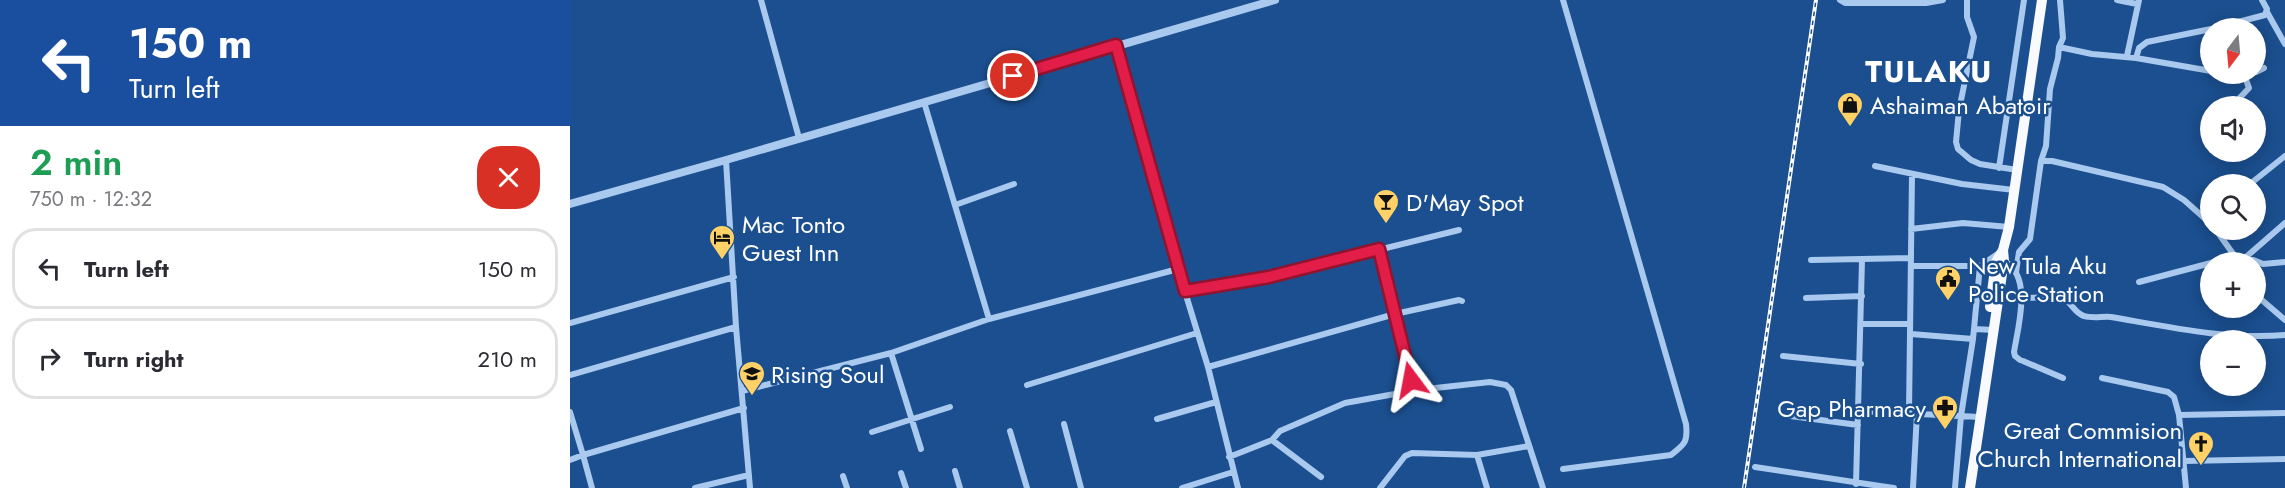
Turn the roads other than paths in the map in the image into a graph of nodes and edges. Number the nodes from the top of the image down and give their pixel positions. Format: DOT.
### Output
graph roads {
  1 [pos="761,0"];
  2 [pos="1275,0"];
  3 [pos="1563,0"];
  4 [pos="1840,0"];
  5 [pos="1943,0"];
  6 [pos="1967,0"];
  7 [pos="2024,0"];
  8 [pos="2042,0"];
  9 [pos="2060,0"];
  10 [pos="2117,0"];
  11 [pos="2262,0"];
  12 [pos="2138,2"];
  13 [pos="2267,12"];
  14 [pos="2252,18"];
  15 [pos="2200,32"];
  16 [pos="2285,44"];
  17 [pos="1116,45"];
  18 [pos="2059,47"];
  19 [pos="2127,56"];
  20 [pos="2136,58"];
  21 [pos="2200,69"];
  22 [pos="924,102"];
  23 [pos="799,138"];
  24 [pos="2285,156"];
  25 [pos="726,160"];
  26 [pos="2041,161"];
  27 [pos="1875,166"];
  28 [pos="1999,168"];
  29 [pos="2017,170"];
  30 [pos="2262,174"];
  31 [pos="1912,175"];
  32 [pos="1014,184"];
  33 [pos="2014,189"];
  34 [pos="570,204"];
  35 [pos="955,206"];
  36 [pos="2200,212"];
  37 [pos="2285,223"];
  38 [pos="2008,227"];
  39 [pos="1911,229"];
  40 [pos="1459,230"];
  41 [pos="1379,249"];
  42 [pos="2252,252"];
  43 [pos="2004,256"];
  44 [pos="1911,258"];
  45 [pos="1811,260"];
  46 [pos="1862,260"];
  47 [pos="2285,262"];
  48 [pos="2266,264"];
  49 [pos="1911,266"];
  50 [pos="1980,266"];
  51 [pos="2200,266"];
  52 [pos="1178,269"];
  53 [pos="2016,272"];
  54 [pos="734,277"];
  55 [pos="2139,282"];
  56 [pos="1185,291"];
  57 [pos="1862,296"];
  58 [pos="1806,298"];
  59 [pos="2022,298"];
  60 [pos="1462,302"];
  61 [pos="2266,304"];
  62 [pos="1395,314"];
  63 [pos="989,319"];
  64 [pos="2285,321"];
  65 [pos="570,323"];
  66 [pos="1862,324"];
  67 [pos="1910,324"];
  68 [pos="736,327"];
  69 [pos="1974,329"];
  70 [pos="1993,330"];
  71 [pos="2200,332"];
  72 [pos="1197,333"];
  73 [pos="1911,334"];
  74 [pos="2285,335"];
  75 [pos="2266,336"];
  76 [pos="1973,339"];
  77 [pos="891,353"];
  78 [pos="1783,356"];
  79 [pos="1861,364"];
  80 [pos="1208,367"];
  81 [pos="570,375"];
  82 [pos="2063,378"];
  83 [pos="2102,378"];
  84 [pos="1028,385"];
  85 [pos="1417,390"];
  86 [pos="742,391"];
  87 [pos="1216,402"];
  88 [pos="950,406"];
  89 [pos="744,408"];
  90 [pos="1859,411"];
  91 [pos="570,412"];
  92 [pos="1909,413"];
  93 [pos="1917,413"];
  94 [pos="2285,413"];
  95 [pos="1783,415"];
  96 [pos="2179,415"];
  97 [pos="1961,416"];
  98 [pos="1980,417"];
  99 [pos="1157,418"];
  100 [pos="912,419"];
  101 [pos="1064,424"];
  102 [pos="1858,425"];
  103 [pos="1010,431"];
  104 [pos="872,432"];
  105 [pos="1272,440"];
  106 [pos="1529,446"];
  107 [pos="921,449"];
  108 [pos="583,455"];
  109 [pos="1476,455"];
  110 [pos="1229,457"];
  111 [pos="2285,459"];
  112 [pos="570,460"];
  113 [pos="2184,461"];
  114 [pos="1755,467"];
  115 [pos="1563,469"];
  116 [pos="955,471"];
  117 [pos="1233,472"];
  118 [pos="902,473"];
  119 [pos="749,475"];
  120 [pos="843,476"];
  121 [pos="1321,477"];
  122 [pos="1857,484"];
  123 [pos="1880,487"];
  124 [pos="592,488"];
  125 [pos="695,488"];
  126 [pos="750,488"];
  127 [pos="847,488"];
  128 [pos="906,488"];
  129 [pos="960,488"];
  130 [pos="1027,488"];
  131 [pos="1081,488"];
  132 [pos="1182,488"];
  133 [pos="1238,488"];
  134 [pos="1380,488"];
  135 [pos="1487,488"];
  136 [pos="1543,488"];
  137 [pos="1894,488"];
  138 [pos="1913,488"];
  139 [pos="1955,488"];
  140 [pos="1971,488"];
  141 [pos="2186,488"];
  1 -- 23 [label="street"];
  2 -- 17 [label="street"];
  3 -- 115 [label="street"];
  4 -- 5 [label="street"];
  6 -- 28 [label="street"];
  7 -- 28 [label="street"];
  8 -- 29 [label="highway"];
  9 -- 18 [label="street"];
  10 -- 12 [label="street"];
  11 -- 13 [label="street"];
  12 -- 19 [label="street"];
  13 -- 14 [label="street"];
  13 -- 16 [label="street"];
  15 -- 20 [label="street"];
  17 -- 22 [label="street"];
  17 -- 52 [label="street"];
  18 -- 19 [label="street"];
  18 -- 26 [label="street"];
  19 -- 20 [label="street"];
  20 -- 21 [label="street"];
  22 -- 23 [label="street"];
  22 -- 35 [label="street"];
  23 -- 25 [label="street"];
  24 -- 30 [label="street"];
  25 -- 34 [label="street"];
  25 -- 54 [label="street"];
  26 -- 36 [label="street"];
  26 -- 53 [label="street"];
  27 -- 31 [label="street"];
  28 -- 29 [label="street"];
  29 -- 33 [label="highway"];
  31 -- 33 [label="street"];
  31 -- 39 [label="street"];
  32 -- 35 [label="street"];
  33 -- 38 [label="highway"];
  35 -- 63 [label="street"];
  37 -- 42 [label="street"];
  38 -- 39 [label="street"];
  38 -- 43 [label="highway"];
  39 -- 44 [label="street"];
  40 -- 41 [label="street"];
  41 -- 56 [label="street"];
  41 -- 62 [label="street"];
  43 -- 50 [label="street"];
  43 -- 53 [label="street"];
  43 -- 70 [label="highway"];
  44 -- 46 [label="street"];
  44 -- 49 [label="street"];
  45 -- 46 [label="street"];
  46 -- 57 [label="street"];
  47 -- 48 [label="street"];
  49 -- 50 [label="street"];
  49 -- 67 [label="street"];
  50 -- 69 [label="street"];
  51 -- 55 [label="street"];
  52 -- 56 [label="street"];
  52 -- 63 [label="street"];
  53 -- 59 [label="street"];
  54 -- 65 [label="street"];
  54 -- 68 [label="street"];
  56 -- 72 [label="street"];
  57 -- 58 [label="street"];
  57 -- 66 [label="street"];
  59 -- 71 [label="street"];
  59 -- 82 [label="street"];
  60 -- 62 [label="street"];
  61 -- 64 [label="street"];
  62 -- 80 [label="street"];
  62 -- 85 [label="street"];
  63 -- 77 [label="street"];
  66 -- 67 [label="street"];
  66 -- 79 [label="street"];
  67 -- 73 [label="street"];
  68 -- 81 [label="street"];
  68 -- 86 [label="street"];
  69 -- 70 [label="street"];
  69 -- 76 [label="street"];
  70 -- 98 [label="highway"];
  72 -- 80 [label="street"];
  72 -- 84 [label="street"];
  73 -- 76 [label="street"];
  73 -- 92 [label="street"];
  74 -- 75 [label="street"];
  76 -- 97 [label="street"];
  77 -- 86 [label="street"];
  77 -- 100 [label="street"];
  78 -- 79 [label="street"];
  79 -- 90 [label="street"];
  80 -- 87 [label="street"];
  83 -- 96 [label="street"];
  85 -- 105 [label="street"];
  85 -- 106 [label="street"];
  86 -- 89 [label="street"];
  87 -- 99 [label="street"];
  87 -- 110 [label="street"];
  88 -- 100 [label="street"];
  89 -- 108 [label="street"];
  89 -- 119 [label="street"];
  90 -- 92 [label="street"];
  90 -- 102 [label="street"];
  91 -- 108 [label="street"];
  92 -- 93 [label="street"];
  93 -- 97 [label="street"];
  93 -- 138 [label="street"];
  94 -- 96 [label="street"];
  95 -- 102 [label="street"];
  96 -- 113 [label="street"];
  97 -- 98 [label="street"];
  97 -- 139 [label="street"];
  98 -- 140 [label="highway"];
  100 -- 104 [label="street"];
  100 -- 107 [label="street"];
  101 -- 131 [label="street"];
  102 -- 122 [label="street"];
  103 -- 130 [label="street"];
  105 -- 110 [label="street"];
  105 -- 121 [label="street"];
  106 -- 109 [label="street"];
  106 -- 136 [label="street"];
  108 -- 112 [label="street"];
  108 -- 124 [label="street"];
  109 -- 134 [label="street"];
  109 -- 135 [label="street"];
  110 -- 117 [label="street"];
  111 -- 113 [label="street"];
  113 -- 141 [label="street"];
  114 -- 122 [label="street"];
  116 -- 129 [label="street"];
  117 -- 132 [label="street"];
  117 -- 133 [label="street"];
  118 -- 128 [label="street"];
  119 -- 125 [label="street"];
  119 -- 126 [label="street"];
  120 -- 127 [label="street"];
  122 -- 123 [label="street"];
  123 -- 137 [label="street"];
}
